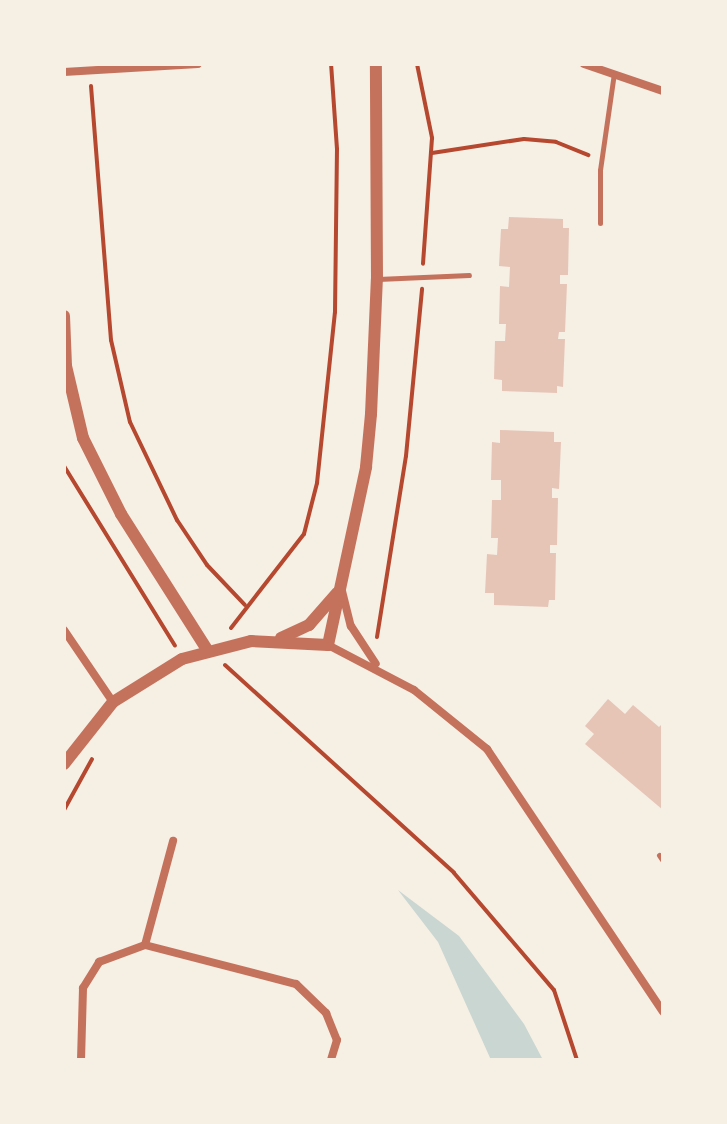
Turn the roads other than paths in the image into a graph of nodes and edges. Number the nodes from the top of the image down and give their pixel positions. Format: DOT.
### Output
graph roads {
  1 [pos="198,64"];
  2 [pos="376,64"];
  3 [pos="584,64"];
  4 [pos="614,71"];
  5 [pos="64,72"];
  6 [pos="663,91"];
  7 [pos="600,223"];
  8 [pos="469,275"];
  9 [pos="377,279"];
  10 [pos="64,316"];
  11 [pos="341,587"];
  12 [pos="64,630"];
  13 [pos="275,641"];
  14 [pos="328,645"];
  15 [pos="206,648"];
  16 [pos="382,671"];
  17 [pos="113,702"];
  18 [pos="64,764"];
  19 [pos="173,841"];
  20 [pos="145,945"];
  21 [pos="663,1012"];
  22 [pos="81,1060"];
  23 [pos="331,1060"];
  1 -- 5 [label="street"];
  2 -- 9 [label="street"];
  3 -- 4 [label="street"];
  4 -- 6 [label="street"];
  4 -- 7 [label="lane"];
  8 -- 9 [label="lane"];
  9 -- 11 [label="street"];
  10 -- 15 [label="street"];
  11 -- 13 [label="street"];
  11 -- 14 [label="street"];
  11 -- 16 [label="street"];
  12 -- 17 [label="street"];
  13 -- 14 [label="street"];
  13 -- 15 [label="street"];
  14 -- 16 [label="street"];
  15 -- 17 [label="street"];
  16 -- 21 [label="street"];
  17 -- 18 [label="street"];
  19 -- 20 [label="street"];
  20 -- 22 [label="street"];
  20 -- 23 [label="street"];
}
